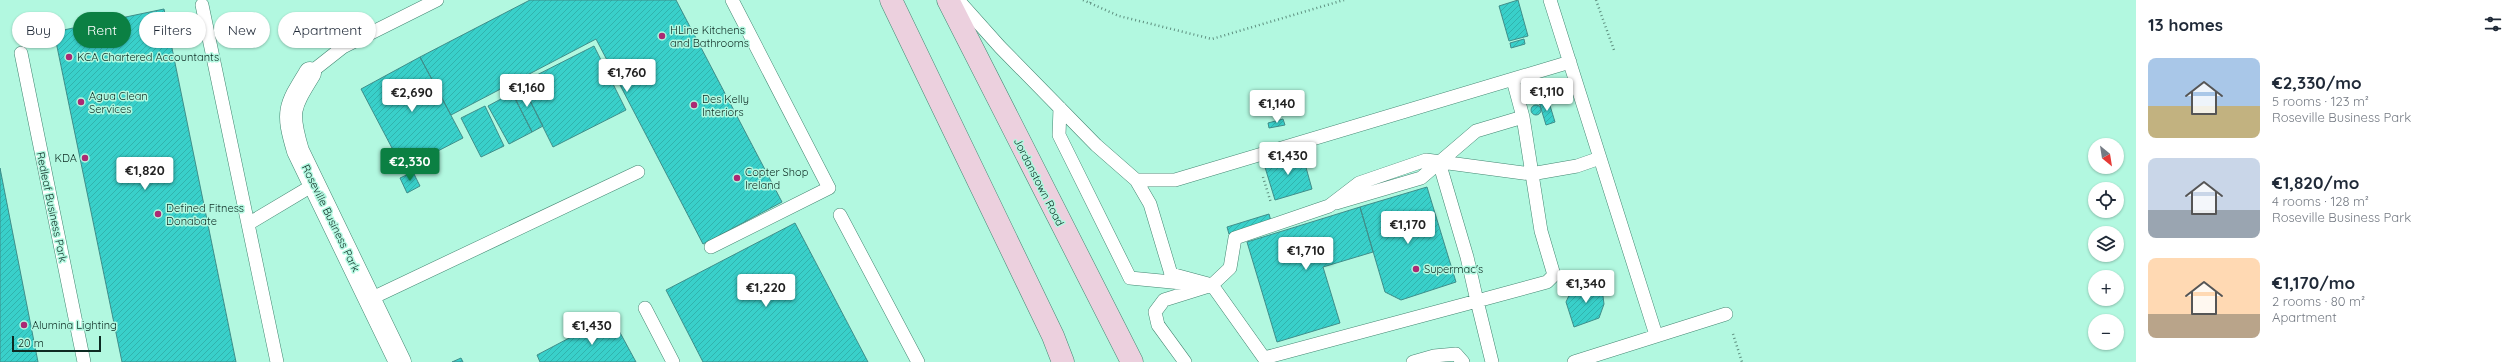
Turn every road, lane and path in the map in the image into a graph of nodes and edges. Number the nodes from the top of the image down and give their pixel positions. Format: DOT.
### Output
graph roads {
  1 [pos="437,0"];
  2 [pos="732,0"];
  3 [pos="891,0"];
  4 [pos="948,0"];
  5 [pos="958,0"];
  6 [pos="1083,0"];
  7 [pos="1093,0"];
  8 [pos="1344,0"];
  9 [pos="1550,0"];
  10 [pos="1596,0"];
  11 [pos="1090,3"];
  12 [pos="202,5"];
  13 [pos="1614,50"];
  14 [pos="20,53"];
  15 [pos="1570,62"];
  16 [pos="310,73"];
  17 [pos="1513,80"];
  18 [pos="1060,108"];
  19 [pos="1523,117"];
  20 [pos="1257,156"];
  21 [pos="1600,158"];
  22 [pos="1439,162"];
  23 [pos="638,172"];
  24 [pos="1531,174"];
  25 [pos="1136,180"];
  26 [pos="315,184"];
  27 [pos="840,215"];
  28 [pos="1278,222"];
  29 [pos="248,224"];
  30 [pos="711,247"];
  31 [pos="1212,285"];
  32 [pos="370,299"];
  33 [pos="1477,301"];
  34 [pos="646,308"];
  35 [pos="1726,314"];
  36 [pos="1656,335"];
  37 [pos="84,362"];
  38 [pos="276,362"];
  39 [pos="400,362"];
  40 [pos="673,362"];
  41 [pos="918,362"];
  42 [pos="1062,362"];
  43 [pos="1132,362"];
  44 [pos="1185,362"];
  45 [pos="1412,362"];
  46 [pos="1463,362"];
  47 [pos="1492,362"];
  48 [pos="1574,362"];
  49 [pos="1742,362"];
  1 -- 16 [label="lane"];
  2 -- 30 [label="lane"];
  3 -- 42 [label="main road"];
  4 -- 43 [label="main road, Jordanstown Road"];
  5 -- 18 [label="lane"];
  6 -- 11 [label="path"];
  7 -- 11 [label="path"];
  8 -- 11 [label="path"];
  9 -- 15 [label="lane"];
  10 -- 13 [label="path"];
  12 -- 29 [label="lane"];
  14 -- 37 [label="lane, Redleaf Business Park"];
  15 -- 17 [label="lane"];
  15 -- 21 [label="lane"];
  16 -- 26 [label="street, Roseville Business Park"];
  17 -- 19 [label="lane"];
  17 -- 20 [label="lane"];
  18 -- 25 [label="lane"];
  18 -- 31 [label="lane"];
  19 -- 22 [label="lane"];
  19 -- 24 [label="lane"];
  20 -- 25 [label="lane"];
  20 -- 28 [label="path"];
  21 -- 24 [label="lane"];
  21 -- 36 [label="lane"];
  22 -- 24 [label="lane"];
  22 -- 28 [label="lane"];
  22 -- 33 [label="lane"];
  23 -- 32 [label="lane"];
  24 -- 33 [label="lane"];
  25 -- 31 [label="lane"];
  26 -- 29 [label="lane"];
  26 -- 32 [label="street, Roseville Business Park"];
  27 -- 41 [label="lane"];
  28 -- 31 [label="lane"];
  29 -- 38 [label="lane"];
  31 -- 33 [label="lane"];
  31 -- 44 [label="lane"];
  32 -- 39 [label="street, Roseville Business Park"];
  33 -- 47 [label="lane"];
  34 -- 40 [label="lane"];
  35 -- 36 [label="lane"];
  35 -- 49 [label="path"];
  36 -- 48 [label="lane"];
  45 -- 46 [label="lane"];
}
